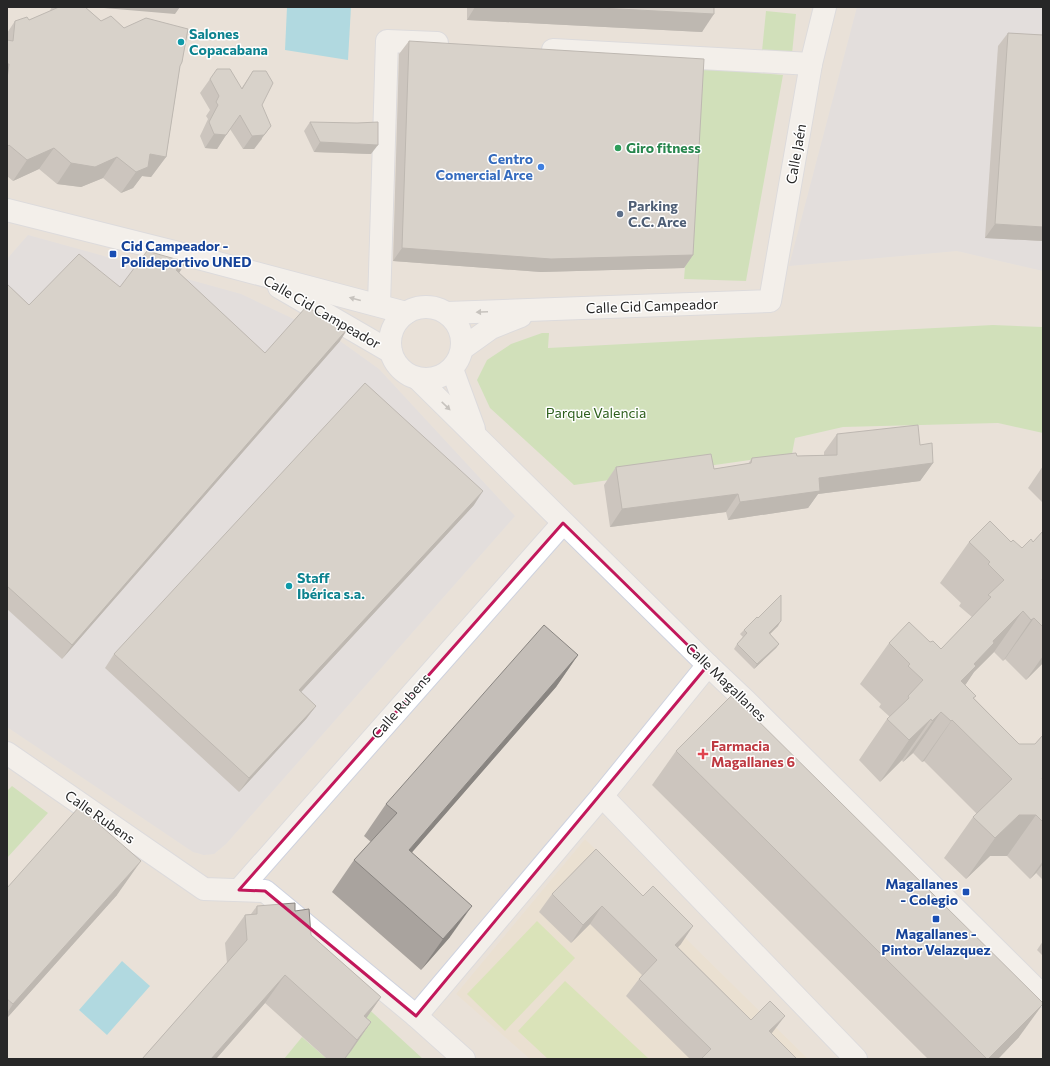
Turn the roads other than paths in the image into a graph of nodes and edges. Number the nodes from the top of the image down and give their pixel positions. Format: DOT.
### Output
graph roads {
  1 [pos="818,9"];
  2 [pos="458,45"];
  3 [pos="536,49"];
  4 [pos="811,64"];
  5 [pos="7,210"];
  6 [pos="254,272"];
  7 [pos="770,301"];
  8 [pos="380,305"];
  9 [pos="535,310"];
  10 [pos="406,313"];
  11 [pos="447,313"];
  12 [pos="463,348"];
  13 [pos="391,352"];
  14 [pos="452,369"];
  15 [pos="418,379"];
  16 [pos="477,436"];
  17 [pos="563,523"];
  18 [pos="708,665"];
  19 [pos="7,753"];
  20 [pos="602,796"];
  21 [pos="239,890"];
  22 [pos="1043,996"];
  23 [pos="416,1016"];
  24 [pos="464,1059"];
  25 [pos="856,1059"];
  1 -- 4 [label="street, Calle Jaén"];
  2 -- 8 [label="street"];
  3 -- 4 [label="street"];
  4 -- 7 [label="street, Calle Jaén"];
  5 -- 6 [label="street, Calle Cid Campeador"];
  8 -- 6 [label="street, Calle Cid Campeador, one-way"];
  6 -- 13 [label="street, Calle Cid Campeador"];
  7 -- 9 [label="street, Calle Cid Campeador"];
  8 -- 10 [label="street, Calle Cid Campeador"];
  9 -- 11 [label="street, Calle Cid Campeador, one-way"];
  9 -- 12 [label="street"];
  10 -- 11 [label="street"];
  10 -- 13 [label="street"];
  11 -- 12 [label="street"];
  12 -- 14 [label="street"];
  13 -- 15 [label="street"];
  14 -- 15 [label="street"];
  14 -- 16 [label="street, Calle Magallanes"];
  15 -- 16 [label="street, Calle Magallanes, one-way"];
  16 -- 17 [label="street, Calle Magallanes"];
  17 -- 18 [label="street, Calle Magallanes"];
  17 -- 21 [label="street, Calle Rubens"];
  18 -- 20 [label="street"];
  18 -- 22 [label="street, Calle Magallanes"];
  19 -- 21 [label="street, Calle Rubens"];
  20 -- 23 [label="street"];
  20 -- 25 [label="street"];
  21 -- 23 [label="street, Calle Rubens"];
  23 -- 24 [label="street, Calle Rubens"];
}
